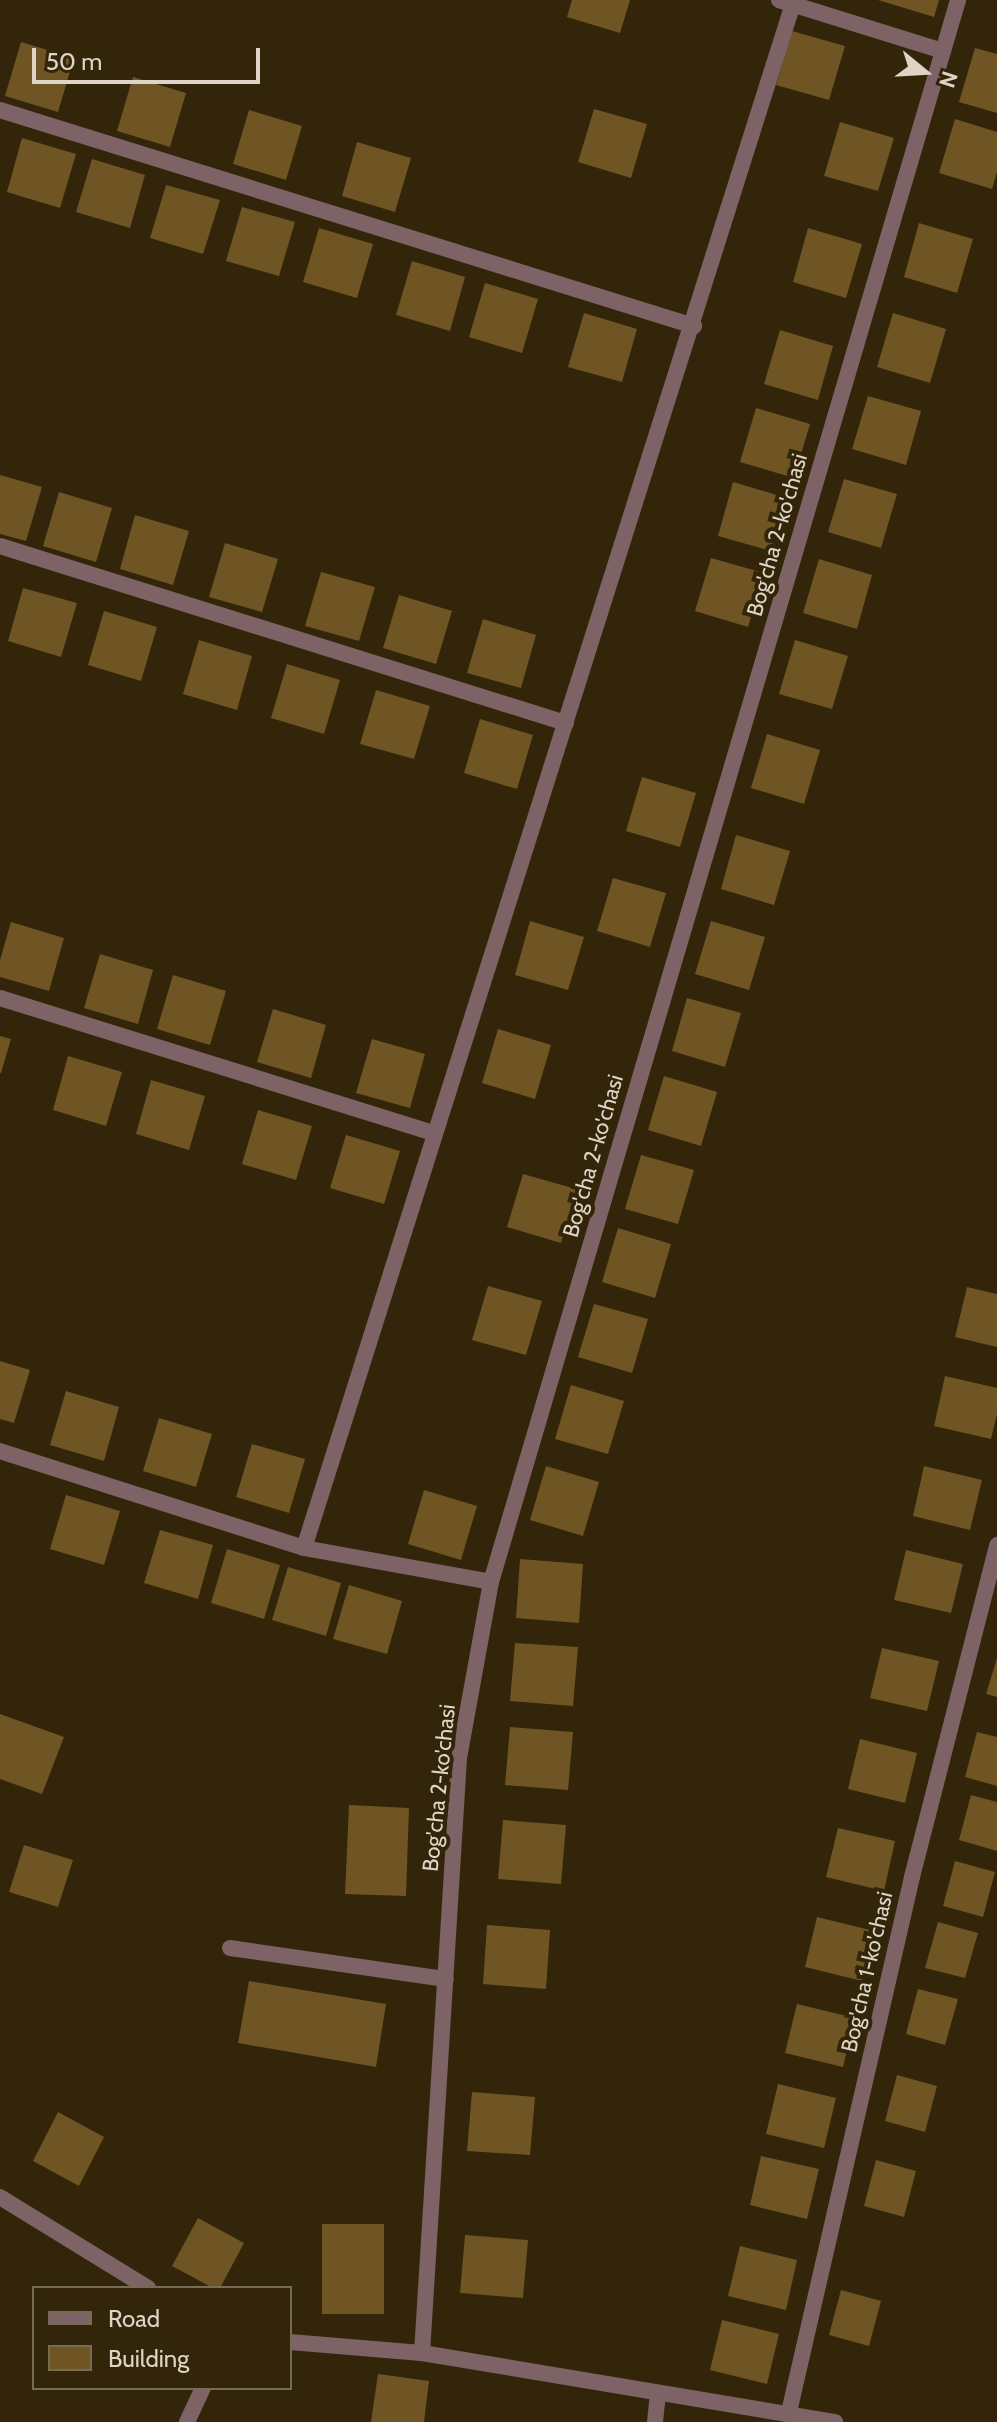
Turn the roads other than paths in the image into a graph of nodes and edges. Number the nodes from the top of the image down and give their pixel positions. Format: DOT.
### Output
graph roads {
  1 [pos="958,0"];
  2 [pos="786,2"];
  3 [pos="943,51"];
  4 [pos="0,110"];
  5 [pos="694,326"];
  6 [pos="0,546"];
  7 [pos="566,723"];
  8 [pos="0,998"];
  9 [pos="434,1133"];
  10 [pos="0,1451"];
  11 [pos="997,1545"];
  12 [pos="304,1548"];
  13 [pos="491,1582"];
  14 [pos="230,1948"];
  15 [pos="446,1979"];
  16 [pos="0,2197"];
  17 [pos="145,2286"];
  18 [pos="292,2342"];
  19 [pos="422,2353"];
  20 [pos="202,2390"];
  21 [pos="658,2394"];
  22 [pos="789,2412"];
  23 [pos="187,2422"];
  24 [pos="655,2422"];
  25 [pos="835,2422"];
  1 -- 3 [label="street, Bog'cha 2-ko'chasi"];
  2 -- 3 [label="street"];
  2 -- 5 [label="street"];
  3 -- 13 [label="street, Bog'cha 2-ko'chasi"];
  4 -- 5 [label="street"];
  5 -- 7 [label="street"];
  6 -- 7 [label="street"];
  7 -- 9 [label="street"];
  8 -- 9 [label="street"];
  9 -- 12 [label="street"];
  10 -- 12 [label="street"];
  11 -- 22 [label="street, Bog'cha 1-ko'chasi"];
  12 -- 13 [label="street"];
  13 -- 15 [label="street, Bog'cha 2-ko'chasi"];
  14 -- 15 [label="street"];
  15 -- 19 [label="street, Bog'cha 2-ko'chasi"];
  16 -- 17 [label="street"];
  18 -- 19 [label="street"];
  19 -- 21 [label="street"];
  20 -- 23 [label="street"];
  21 -- 22 [label="street"];
  21 -- 24 [label="street"];
  22 -- 25 [label="street"];
}
